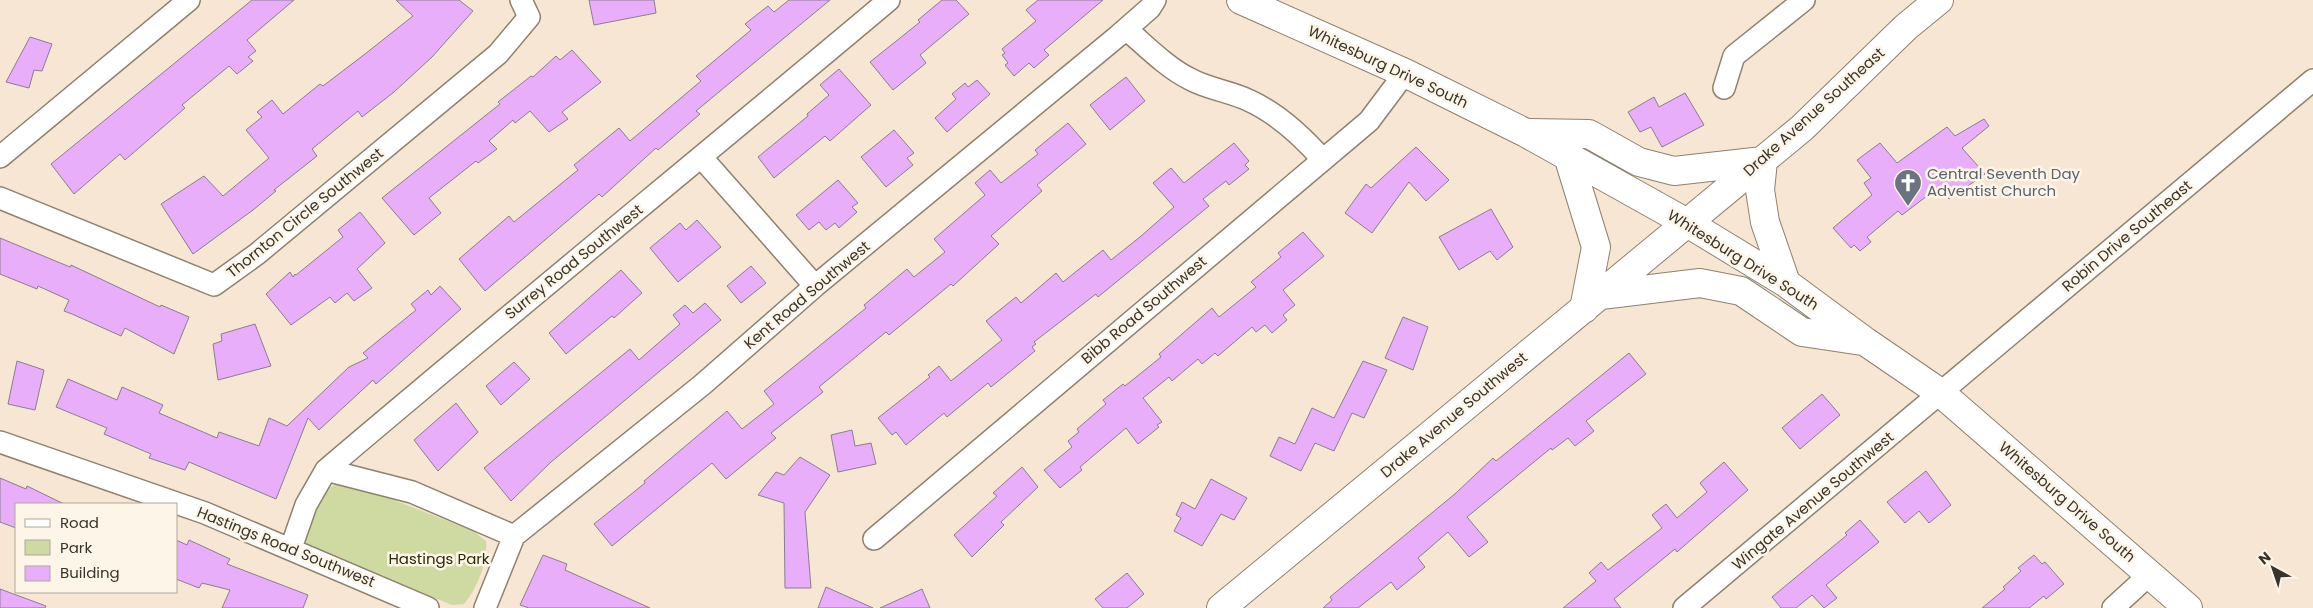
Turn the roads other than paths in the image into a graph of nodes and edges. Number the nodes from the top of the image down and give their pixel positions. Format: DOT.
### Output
graph roads {
  1 [pos="189,0"];
  2 [pos="521,0"];
  3 [pos="889,0"];
  4 [pos="1155,0"];
  5 [pos="1241,0"];
  6 [pos="1804,0"];
  7 [pos="1939,0"];
  8 [pos="1126,29"];
  9 [pos="1405,73"];
  10 [pos="2313,80"];
  11 [pos="1724,88"];
  12 [pos="1526,133"];
  13 [pos="9,139"];
  14 [pos="1568,156"];
  15 [pos="0,158"];
  16 [pos="702,158"];
  17 [pos="1323,160"];
  18 [pos="1763,161"];
  19 [pos="0,198"];
  20 [pos="1689,224"];
  21 [pos="1786,283"];
  22 [pos="815,286"];
  23 [pos="1592,302"];
  24 [pos="1866,342"];
  25 [pos="1942,394"];
  26 [pos="0,442"];
  27 [pos="326,470"];
  28 [pos="176,503"];
  29 [pos="178,504"];
  30 [pos="514,536"];
  31 [pos="874,539"];
  32 [pos="291,548"];
  33 [pos="2149,575"];
  34 [pos="428,608"];
  35 [pos="485,608"];
  36 [pos="1221,608"];
  37 [pos="1684,608"];
  38 [pos="2113,608"];
  39 [pos="2188,608"];
  1 -- 13 [label="street"];
  2 -- 19 [label="street, Thornton Circle Southwest"];
  3 -- 16 [label="street, Surrey Road Southwest"];
  4 -- 8 [label="street, Kent Road Southwest"];
  5 -- 9 [label="main road, Whitesburg Drive South"];
  6 -- 11 [label="street"];
  7 -- 18 [label="main road, Drake Avenue Southeast"];
  8 -- 17 [label="street"];
  8 -- 22 [label="street, Kent Road Southwest"];
  9 -- 12 [label="main road, Whitesburg Drive South"];
  9 -- 17 [label="street, Bibb Road Southwest"];
  10 -- 25 [label="street, Robin Drive Southeast"];
  12 -- 14 [label="main road, Whitesburg Drive South"];
  12 -- 18 [label="main road"];
  13 -- 15 [label="street"];
  14 -- 20 [label="main road, Whitesburg Drive South"];
  14 -- 23 [label="main road"];
  16 -- 22 [label="street"];
  16 -- 27 [label="street, Surrey Road Southwest"];
  17 -- 31 [label="street, Bibb Road Southwest"];
  18 -- 20 [label="main road, Drake Avenue Southeast"];
  18 -- 21 [label="main road"];
  20 -- 21 [label="main road, Whitesburg Drive South"];
  20 -- 23 [label="main road, Drake Avenue Southwest"];
  21 -- 24 [label="main road, Whitesburg Drive South"];
  22 -- 30 [label="street, Kent Road Southwest"];
  23 -- 24 [label="main road"];
  23 -- 36 [label="main road, Drake Avenue Southwest"];
  24 -- 25 [label="main road, Whitesburg Drive South"];
  25 -- 33 [label="main road, Whitesburg Drive South"];
  25 -- 37 [label="street, Wingate Avenue Southwest"];
  26 -- 28 [label="street, Hastings Road Southwest"];
  27 -- 30 [label="street"];
  27 -- 32 [label="street, Surrey Road Southwest"];
  29 -- 32 [label="street, Hastings Road Southwest"];
  30 -- 35 [label="street, Kent Road Southwest"];
  32 -- 34 [label="street, Hastings Road Southwest"];
  33 -- 38 [label="street"];
  33 -- 39 [label="main road, Whitesburg Drive South"];
}
